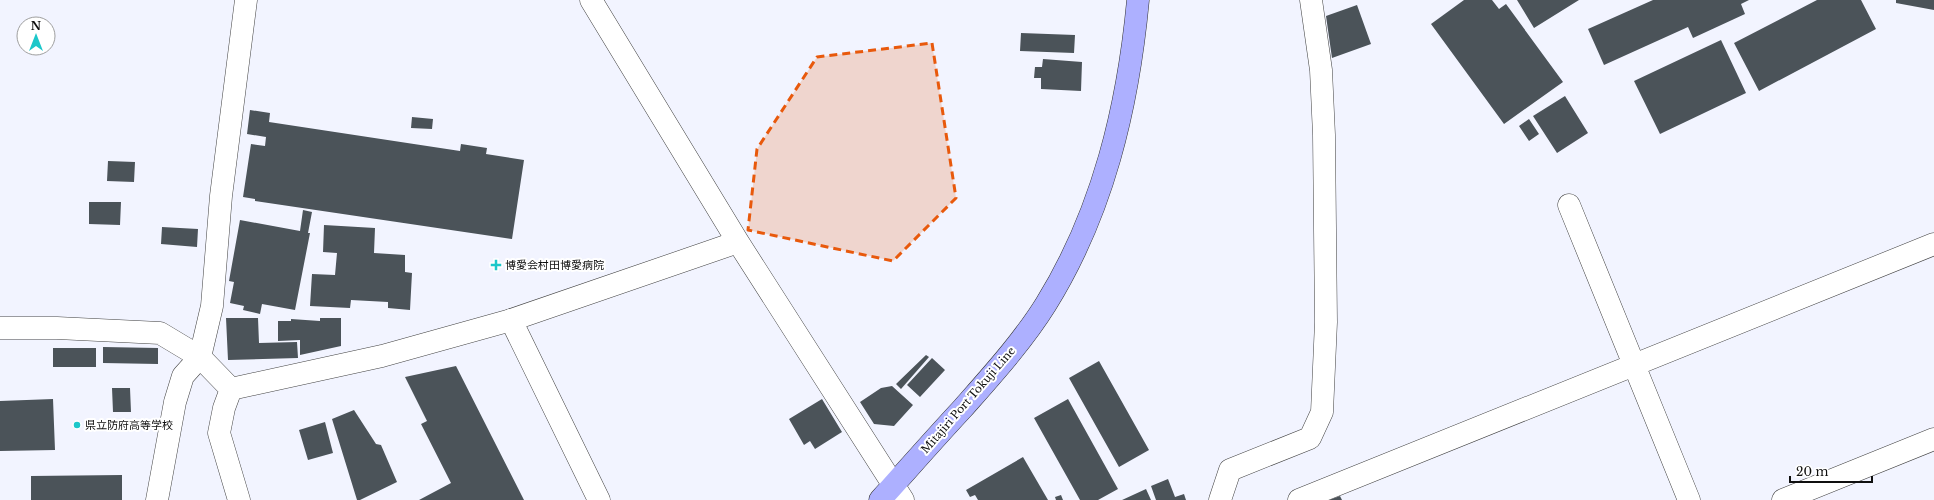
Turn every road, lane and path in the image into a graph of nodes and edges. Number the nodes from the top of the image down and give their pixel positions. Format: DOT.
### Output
graph roads {
  1 [pos="246,0"];
  2 [pos="591,0"];
  3 [pos="1138,0"];
  4 [pos="1311,0"];
  5 [pos="1569,205"];
  6 [pos="738,242"];
  7 [pos="1932,249"];
  8 [pos="511,320"];
  9 [pos="0,328"];
  10 [pos="200,357"];
  11 [pos="1632,364"];
  12 [pos="232,388"];
  13 [pos="1934,439"];
  14 [pos="892,495"];
  15 [pos="158,500"];
  16 [pos="239,500"];
  17 [pos="599,500"];
  18 [pos="1220,500"];
  19 [pos="1299,500"];
  20 [pos="1689,500"];
  21 [pos="1783,500"];
  1 -- 10 [label="street"];
  2 -- 6 [label="street"];
  3 -- 14 [label="main road, Mitajiri Port Tokuji Line"];
  4 -- 18 [label="street"];
  5 -- 11 [label="street"];
  6 -- 8 [label="street"];
  6 -- 14 [label="street"];
  7 -- 11 [label="street"];
  8 -- 12 [label="street"];
  8 -- 17 [label="street"];
  9 -- 10 [label="street"];
  10 -- 12 [label="street"];
  10 -- 15 [label="street"];
  11 -- 19 [label="street"];
  11 -- 20 [label="street"];
  12 -- 16 [label="street"];
  13 -- 21 [label="street"];
}
